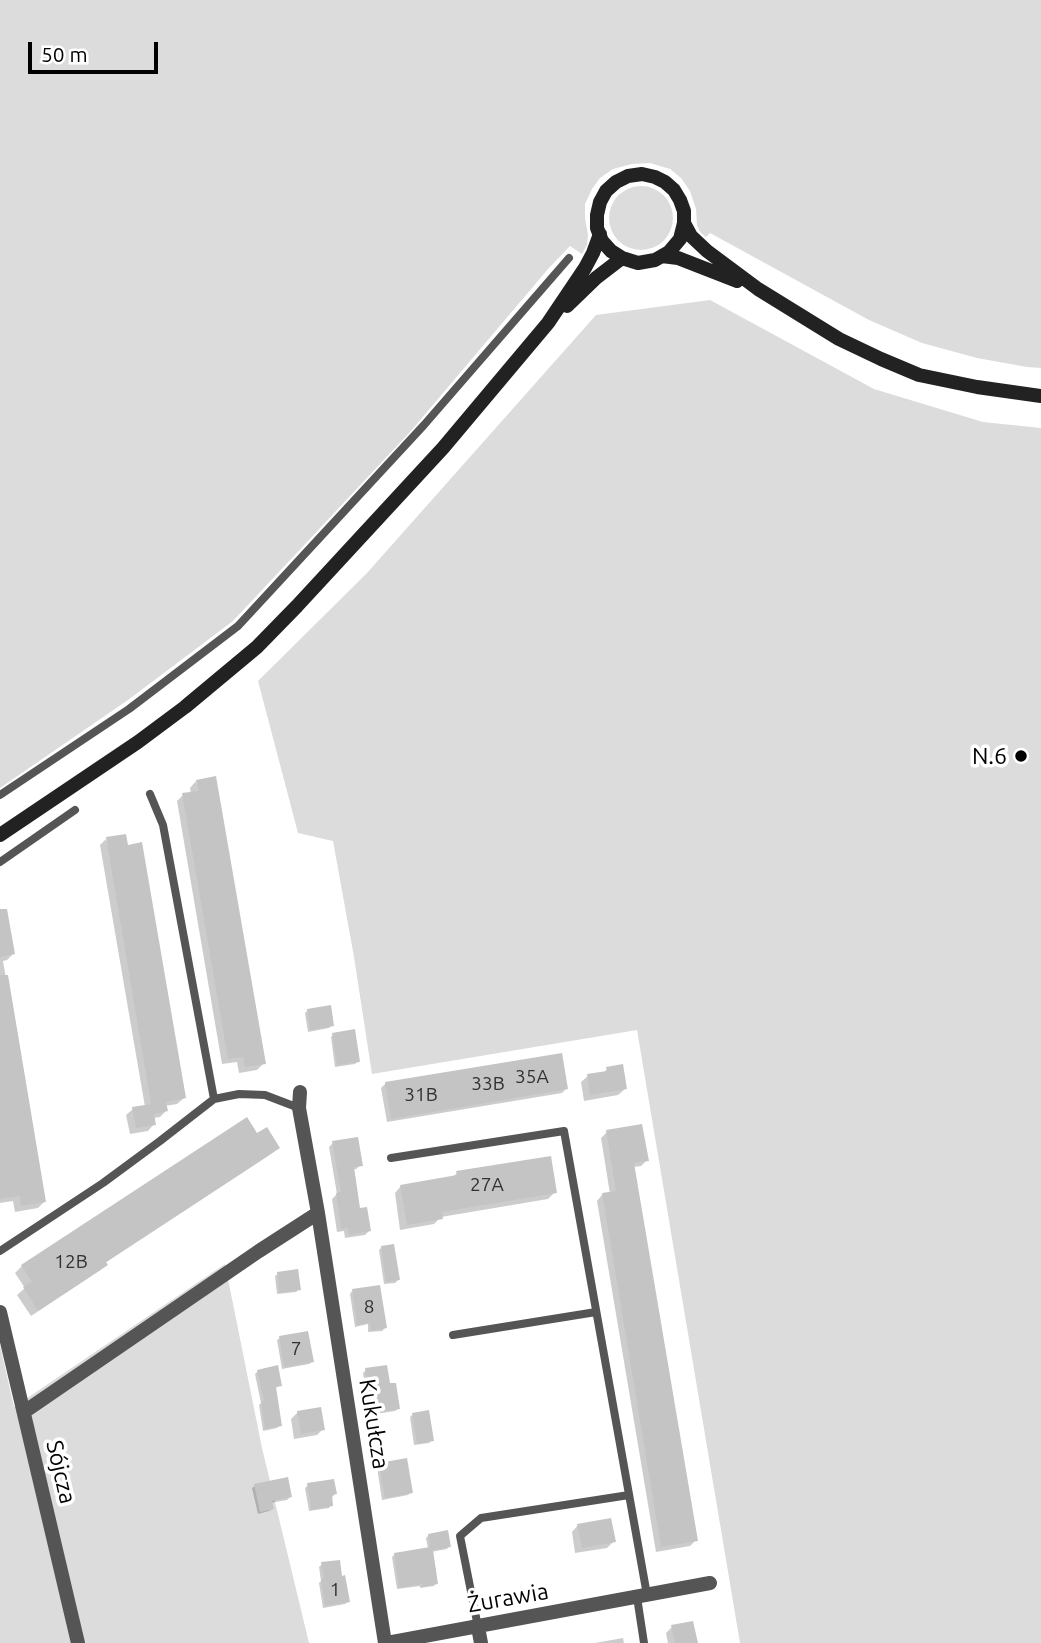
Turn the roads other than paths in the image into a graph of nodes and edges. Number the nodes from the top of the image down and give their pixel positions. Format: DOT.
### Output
graph roads {
  1 [pos="684,223"];
  2 [pos="600,234"];
  3 [pos="662,256"];
  4 [pos="569,258"];
  5 [pos="622,258"];
  6 [pos="758,289"];
  7 [pos="548,323"];
  8 [pos="1041,396"];
  9 [pos="150,794"];
  10 [pos="0,795"];
  11 [pos="75,810"];
  12 [pos="0,835"];
  13 [pos="0,862"];
  14 [pos="300,1092"];
  15 [pos="214,1099"];
  16 [pos="299,1108"];
  17 [pos="391,1158"];
  18 [pos="318,1213"];
  19 [pos="0,1251"];
  20 [pos="0,1312"];
  21 [pos="596,1312"];
  22 [pos="453,1335"];
  23 [pos="24,1412"];
  24 [pos="629,1495"];
  25 [pos="710,1583"];
  26 [pos="642,1596"];
  27 [pos="478,1627"];
  28 [pos="78,1643"];
  29 [pos="386,1643"];
  30 [pos="481,1643"];
  31 [pos="644,1643"];
  1 -- 2 [label="main road"];
  1 -- 3 [label="main road"];
  1 -- 6 [label="main road"];
  2 -- 5 [label="main road"];
  2 -- 7 [label="main road"];
  3 -- 5 [label="main road"];
  3 -- 6 [label="main road"];
  4 -- 10 [label="lane"];
  5 -- 7 [label="main road"];
  6 -- 8 [label="main road"];
  7 -- 12 [label="main road"];
  9 -- 15 [label="lane"];
  11 -- 13 [label="lane"];
  14 -- 16 [label="street, Kukułcza"];
  15 -- 16 [label="lane"];
  15 -- 19 [label="lane"];
  16 -- 18 [label="street, Kukułcza"];
  17 -- 21 [label="lane"];
  18 -- 23 [label="street"];
  18 -- 29 [label="street, Kukułcza"];
  20 -- 23 [label="street, Sójcza"];
  21 -- 22 [label="lane"];
  21 -- 24 [label="lane"];
  23 -- 28 [label="street, Sójcza"];
  24 -- 26 [label="lane"];
  24 -- 27 [label="lane"];
  25 -- 26 [label="street, Żurawia"];
  26 -- 27 [label="street, Żurawia"];
  26 -- 31 [label="lane"];
  27 -- 29 [label="street, Żurawia"];
  27 -- 30 [label="street"];
}
